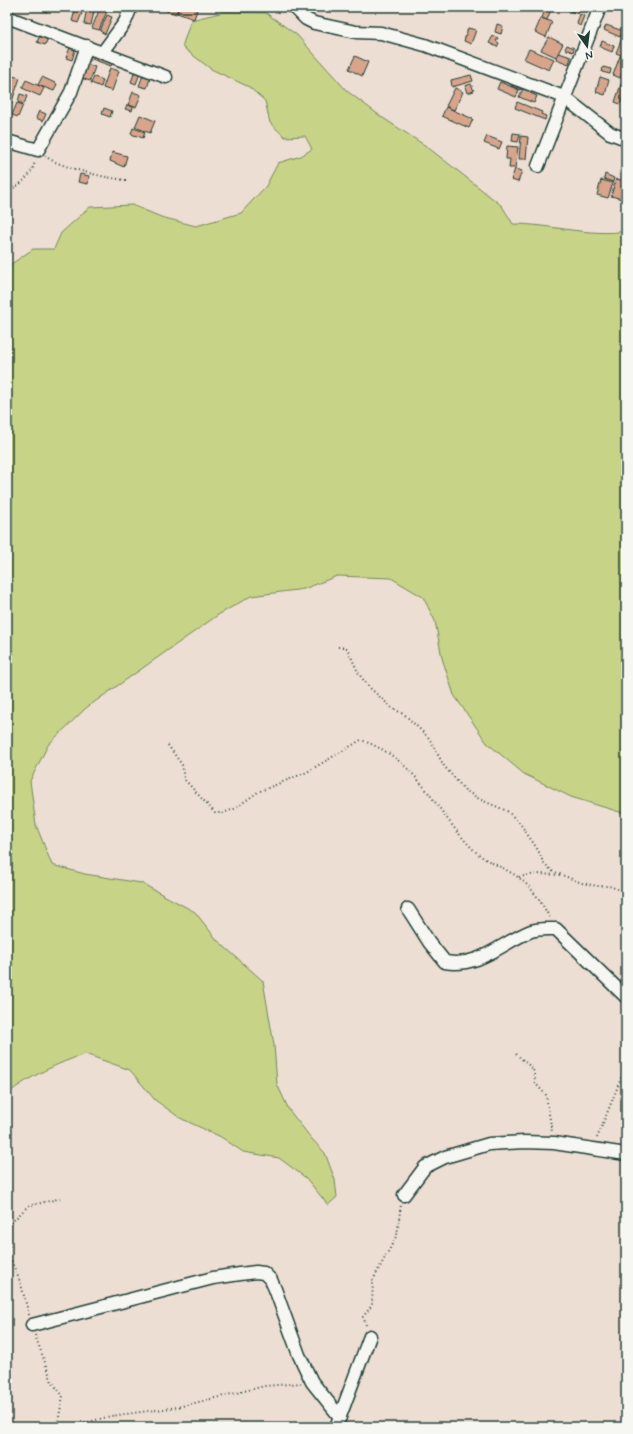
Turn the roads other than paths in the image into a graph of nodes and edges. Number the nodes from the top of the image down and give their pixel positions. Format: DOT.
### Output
graph roads {
  1 [pos="132,7"];
  2 [pos="294,7"];
  3 [pos="600,7"];
  4 [pos="7,17"];
  5 [pos="87,46"];
  6 [pos="102,52"];
  7 [pos="166,77"];
  8 [pos="564,97"];
  9 [pos="626,139"];
  10 [pos="7,141"];
  11 [pos="538,166"];
  12 [pos="408,909"];
  13 [pos="626,997"];
  14 [pos="626,1154"];
  15 [pos="404,1195"];
  16 [pos="32,1325"];
  17 [pos="370,1336"];
  18 [pos="338,1422"];
  1 -- 6 [label="street"];
  2 -- 8 [label="street"];
  3 -- 8 [label="street"];
  4 -- 5 [label="street"];
  5 -- 6 [label="street"];
  5 -- 10 [label="street"];
  6 -- 7 [label="street"];
  8 -- 9 [label="street"];
  8 -- 11 [label="street"];
  12 -- 13 [label="street"];
  14 -- 15 [label="street"];
  16 -- 18 [label="street"];
  17 -- 18 [label="street"];
}
